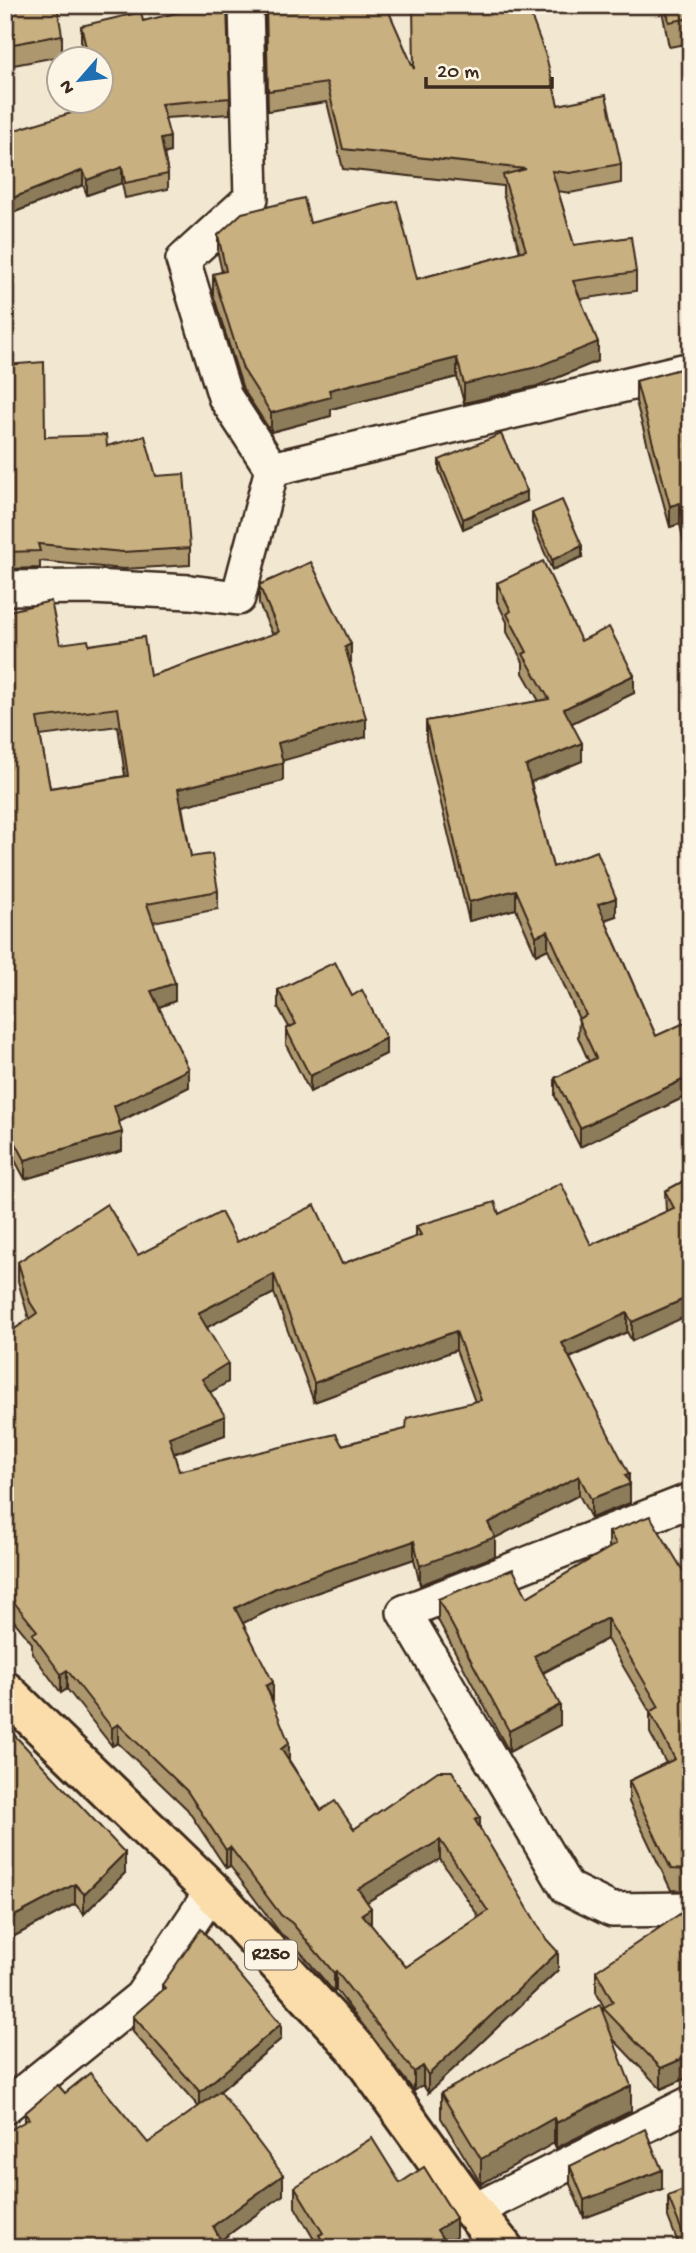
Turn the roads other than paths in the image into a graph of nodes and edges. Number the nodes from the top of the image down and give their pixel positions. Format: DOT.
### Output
graph roads {
  1 [pos="247,5"];
  2 [pos="691,369"];
  3 [pos="272,469"];
  4 [pos="5,588"];
  5 [pos="691,1500"];
  6 [pos="5,1691"];
  7 [pos="212,1891"];
  8 [pos="691,1909"];
  9 [pos="691,2102"];
  10 [pos="5,2107"];
  11 [pos="473,2211"];
  12 [pos="503,2248"];
  1 -- 3 [label="street"];
  2 -- 3 [label="street"];
  3 -- 4 [label="street"];
  5 -- 8 [label="street"];
  6 -- 7 [label="main road, R250"];
  7 -- 10 [label="street"];
  7 -- 11 [label="main road, R250"];
  9 -- 11 [label="street"];
  11 -- 12 [label="main road, R250"];
}
